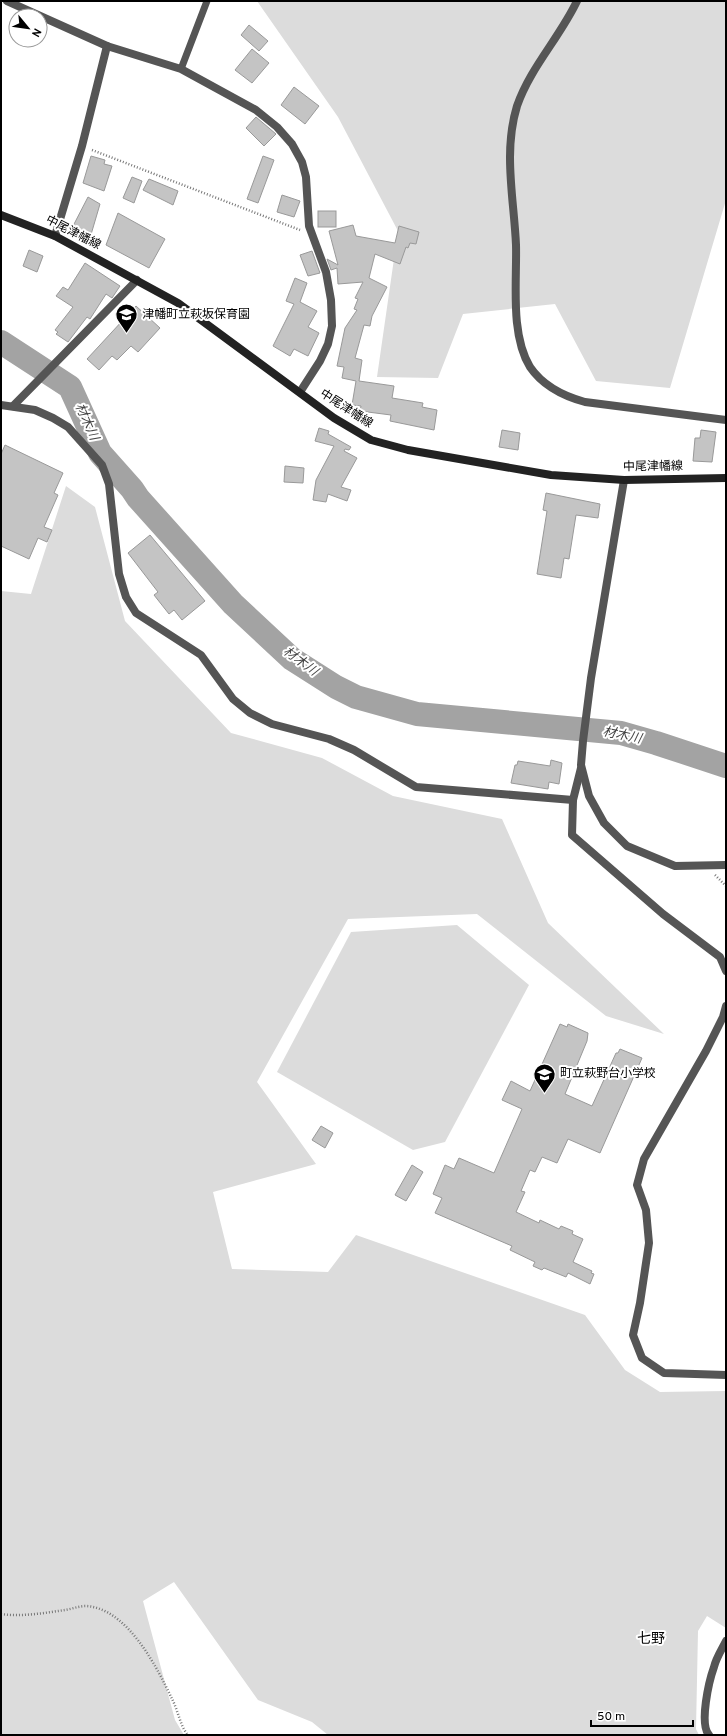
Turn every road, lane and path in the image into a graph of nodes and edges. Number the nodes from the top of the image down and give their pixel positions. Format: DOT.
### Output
graph roads {
  1 [pos="7,1"];
  2 [pos="207,1"];
  3 [pos="577,1"];
  4 [pos="107,46"];
  5 [pos="180,69"];
  6 [pos="82,146"];
  7 [pos="1,215"];
  8 [pos="312,234"];
  9 [pos="55,236"];
  10 [pos="137,280"];
  11 [pos="300,392"];
  12 [pos="1,406"];
  13 [pos="13,406"];
  14 [pos="726,420"];
  15 [pos="726,478"];
  16 [pos="624,480"];
  17 [pos="581,765"];
  18 [pos="573,800"];
  19 [pos="726,865"];
  20 [pos="726,971"];
  21 [pos="726,1006"];
  22 [pos="726,1375"];
  23 [pos="1,1614"];
  24 [pos="726,1641"];
  25 [pos="188,1735"];
  26 [pos="709,1735"];
  1 -- 4 [label="street"];
  2 -- 5 [label="lane"];
  3 -- 14 [label="street"];
  4 -- 5 [label="street"];
  4 -- 6 [label="street"];
  5 -- 8 [label="street"];
  6 -- 8 [label="path"];
  6 -- 9 [label="street"];
  7 -- 9 [label="main road, 中尾津幡線"];
  8 -- 11 [label="street"];
  9 -- 10 [label="main road, 中尾津幡線"];
  10 -- 11 [label="main road, 中尾津幡線"];
  10 -- 13 [label="street"];
  11 -- 16 [label="main road, 中尾津幡線"];
  12 -- 13 [label="street"];
  13 -- 18 [label="street"];
  15 -- 16 [label="main road, 中尾津幡線"];
  16 -- 17 [label="street"];
  17 -- 18 [label="street"];
  17 -- 19 [label="street"];
  18 -- 20 [label="street"];
  21 -- 22 [label="street"];
  23 -- 25 [label="path"];
  24 -- 26 [label="street"];
}
